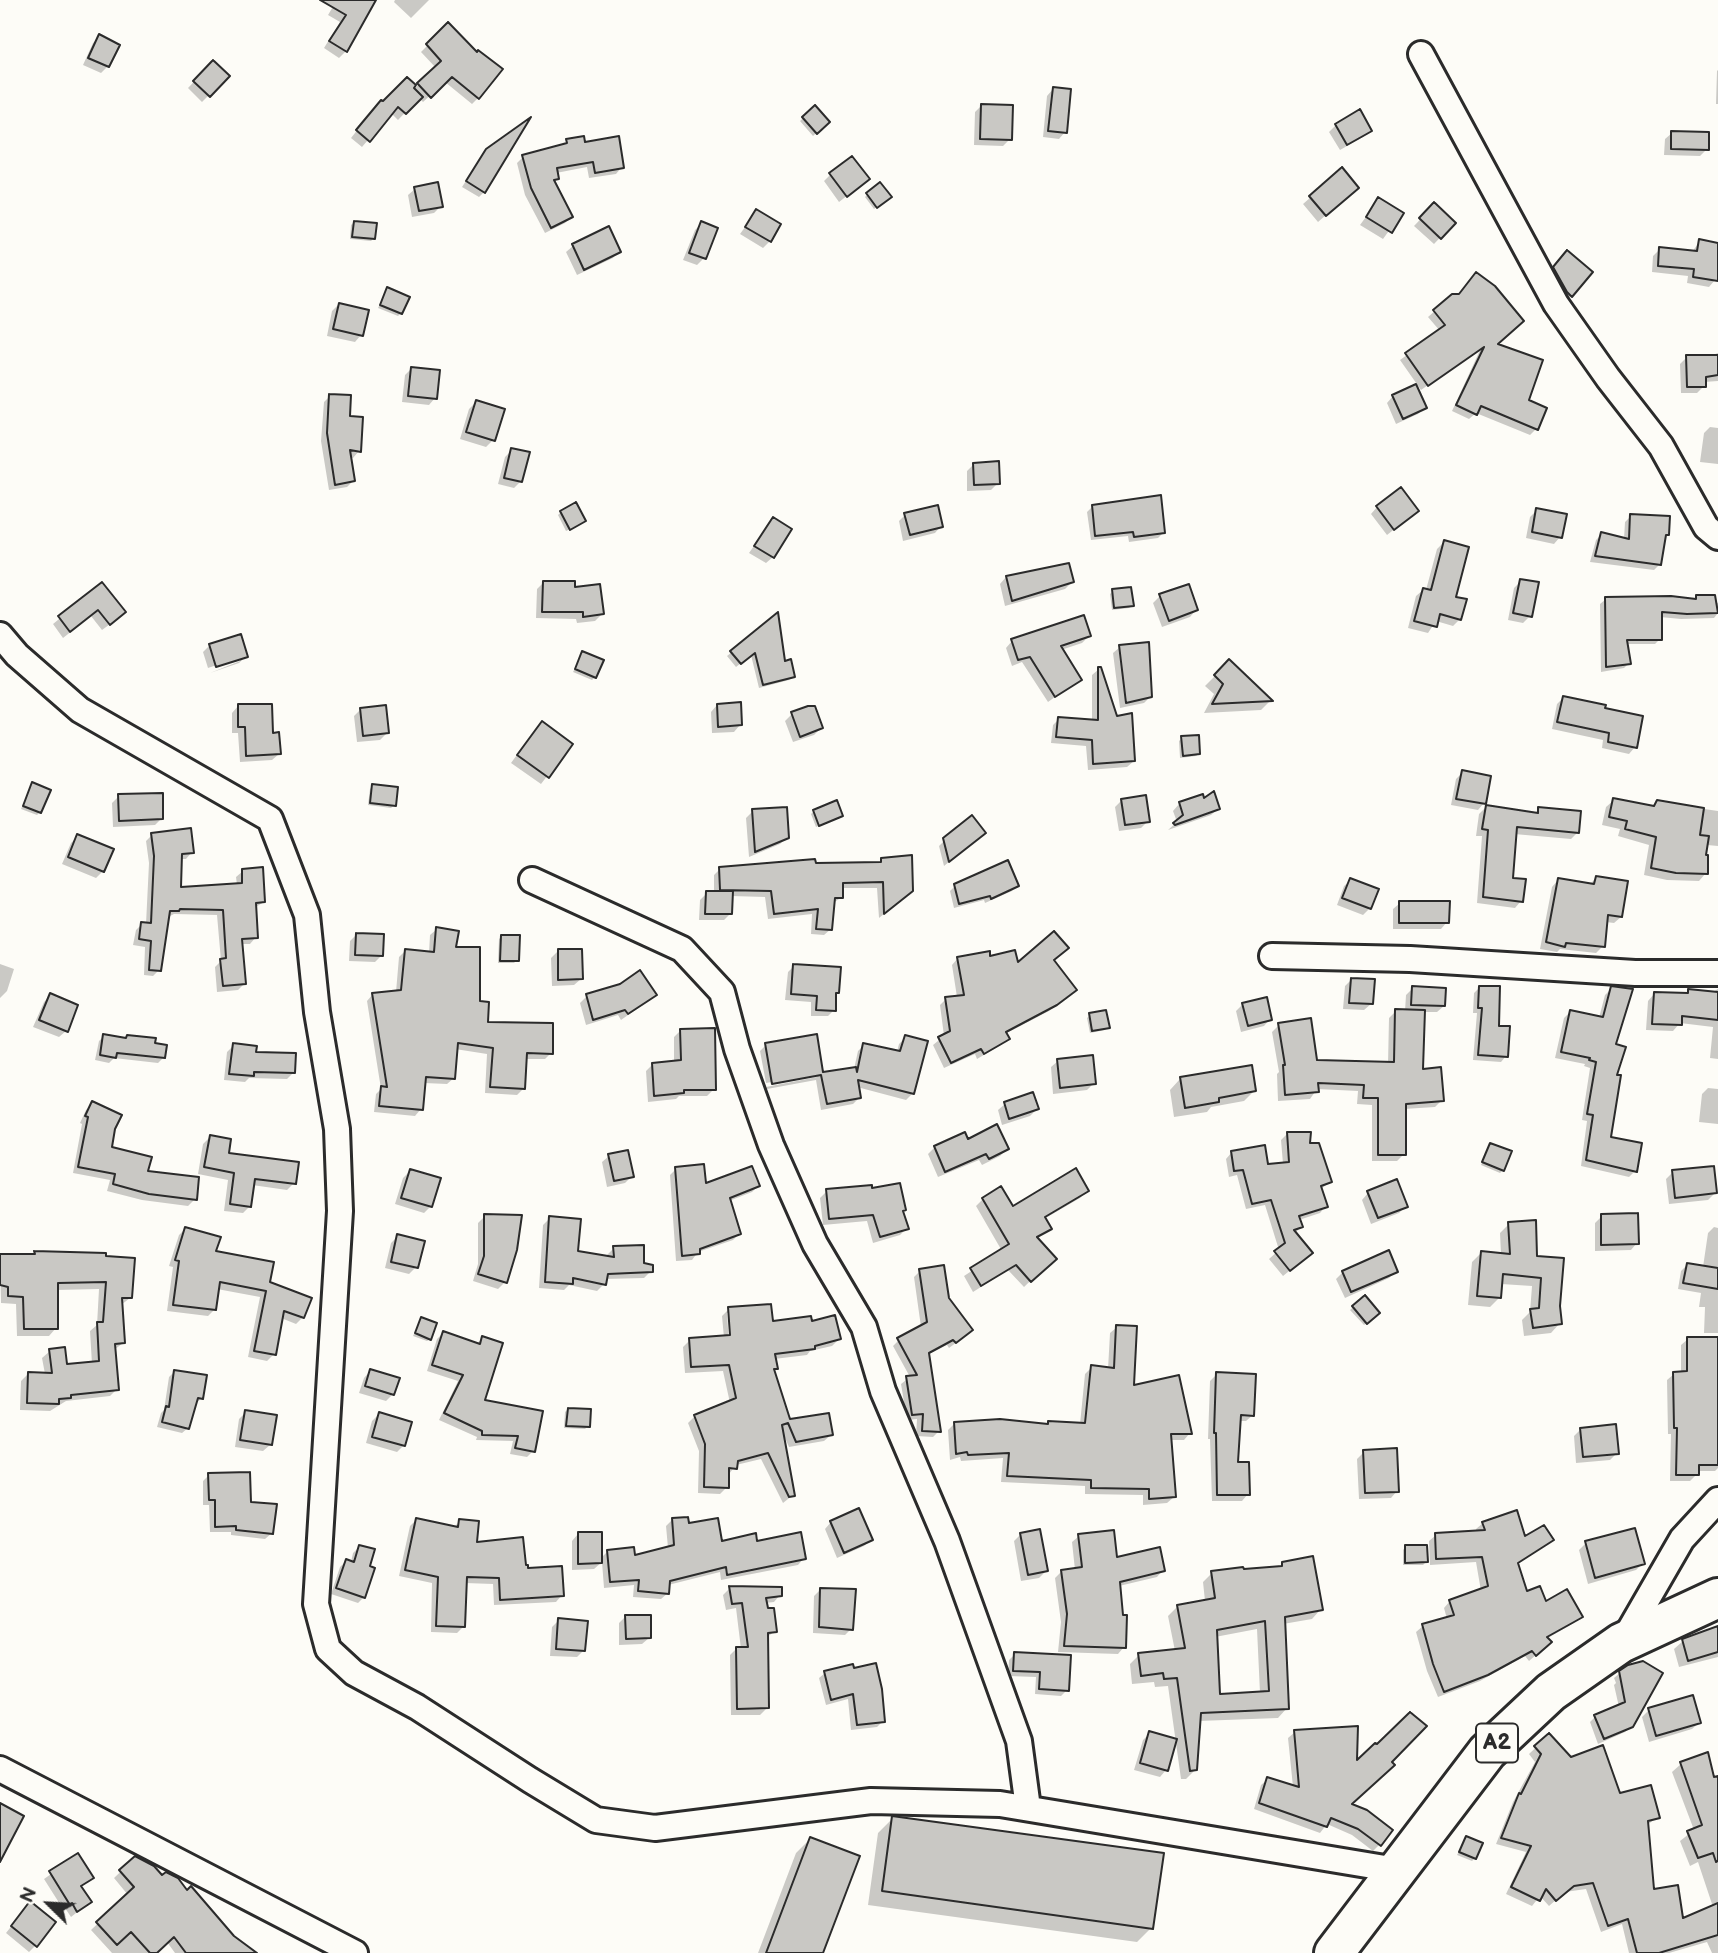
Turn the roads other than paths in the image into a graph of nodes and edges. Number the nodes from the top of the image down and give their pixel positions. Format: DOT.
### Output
graph roads {
  1 [pos="1421,54"];
  2 [pos="1718,537"];
  3 [pos="0,635"];
  4 [pos="532,880"];
  5 [pos="1272,956"];
  6 [pos="1718,973"];
  7 [pos="1718,1500"];
  8 [pos="1718,1598"];
  9 [pos="1621,1643"];
  10 [pos="0,1769"];
  11 [pos="1028,1808"];
  12 [pos="1397,1870"];
  13 [pos="355,1953"];
  14 [pos="1334,1953"];
  1 -- 2 [label="street"];
  3 -- 11 [label="street"];
  4 -- 11 [label="street"];
  5 -- 6 [label="street"];
  7 -- 9 [label="street"];
  8 -- 9 [label="highway, A2"];
  9 -- 12 [label="highway, A2"];
  10 -- 13 [label="street"];
  11 -- 12 [label="street"];
  12 -- 14 [label="highway, A2"];
}
